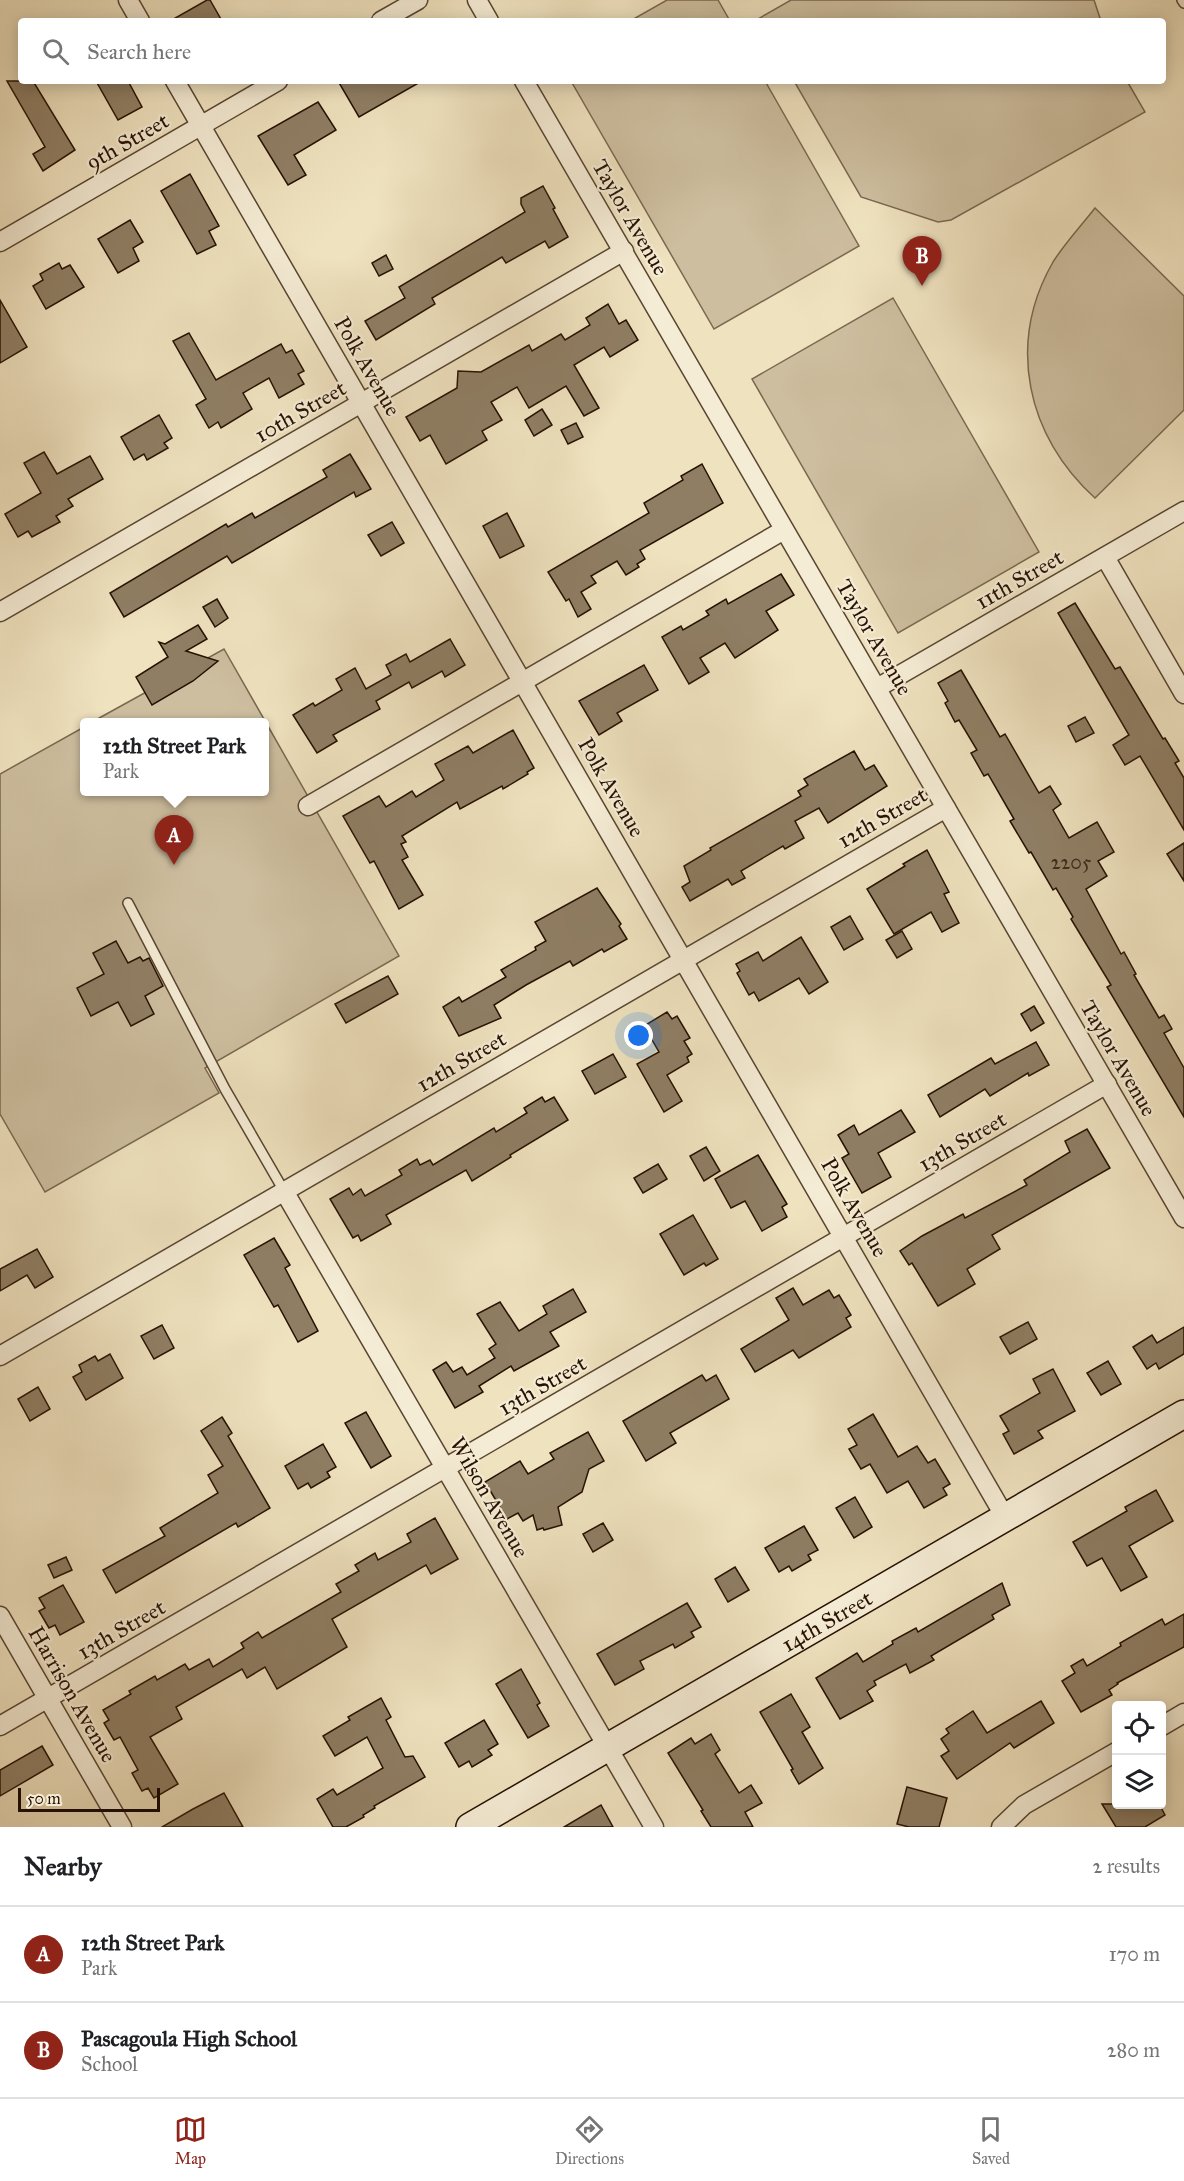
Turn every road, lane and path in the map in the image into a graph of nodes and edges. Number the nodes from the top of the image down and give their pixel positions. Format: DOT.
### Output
graph roads {
  1 [pos="128,0"];
  2 [pos="417,0"];
  3 [pos="477,0"];
  4 [pos="138,18"];
  5 [pos="386,18"];
  6 [pos="487,18"];
  7 [pos="177,84"];
  8 [pos="273,84"];
  9 [pos="526,84"];
  10 [pos="201,126"];
  11 [pos="0,242"];
  12 [pos="624,251"];
  13 [pos="362,403"];
  14 [pos="1184,511"];
  15 [pos="784,530"];
  16 [pos="1104,557"];
  17 [pos="0,612"];
  18 [pos="523,681"];
  19 [pos="877,688"];
  20 [pos="1184,694"];
  21 [pos="308,806"];
  22 [pos="946,808"];
  23 [pos="128,903"];
  24 [pos="684,960"];
  25 [pos="1107,1084"];
  26 [pos="284,1191"];
  27 [pos="1184,1218"];
  28 [pos="845,1237"];
  29 [pos="0,1356"];
  30 [pos="1184,1414"];
  31 [pos="446,1468"];
  32 [pos="1005,1517"];
  33 [pos="0,1616"];
  34 [pos="48,1699"];
  35 [pos="1184,1713"];
  36 [pos="1166,1723"];
  37 [pos="0,1726"];
  38 [pos="608,1748"];
  39 [pos="1112,1754"];
  40 [pos="122,1827"];
  41 [pos="470,1827"];
  42 [pos="654,1827"];
  43 [pos="1001,1827"];
  1 -- 4 [label="street"];
  2 -- 5 [label="street"];
  3 -- 6 [label="street"];
  7 -- 10 [label="street, Polk Avenue"];
  8 -- 10 [label="street, 9th Street"];
  9 -- 12 [label="street, Taylor Avenue"];
  10 -- 11 [label="street, 9th Street"];
  10 -- 13 [label="street, Polk Avenue"];
  12 -- 13 [label="street, 10th Street"];
  12 -- 15 [label="street, Taylor Avenue"];
  13 -- 17 [label="street, 10th Street"];
  13 -- 18 [label="street, Polk Avenue"];
  14 -- 16 [label="street, 11th Street"];
  15 -- 18 [label="street"];
  15 -- 19 [label="street, Taylor Avenue"];
  16 -- 19 [label="street, 11th Street"];
  16 -- 20 [label="street"];
  18 -- 21 [label="street"];
  18 -- 24 [label="street, Polk Avenue"];
  19 -- 22 [label="street, Taylor Avenue"];
  22 -- 24 [label="street, 12th Street"];
  22 -- 25 [label="street, Taylor Avenue"];
  23 -- 26 [label="lane"];
  24 -- 26 [label="street, 12th Street"];
  24 -- 28 [label="street, Polk Avenue"];
  25 -- 27 [label="street, Taylor Avenue"];
  25 -- 28 [label="street, 13th Street"];
  26 -- 29 [label="street, 12th Street"];
  26 -- 31 [label="street, Wilson Avenue"];
  28 -- 31 [label="street, 13th Street"];
  28 -- 32 [label="street, Polk Avenue"];
  30 -- 32 [label="street, 14th Street"];
  31 -- 34 [label="street, 13th Street"];
  31 -- 38 [label="street, Wilson Avenue"];
  32 -- 38 [label="street, 14th Street"];
  33 -- 34 [label="street, Harrison Avenue"];
  34 -- 37 [label="street, 13th Street"];
  34 -- 40 [label="street, Harrison Avenue"];
  35 -- 36 [label="street"];
  38 -- 41 [label="street, 14th Street"];
  38 -- 42 [label="street, Wilson Avenue"];
  39 -- 43 [label="street"];
}
